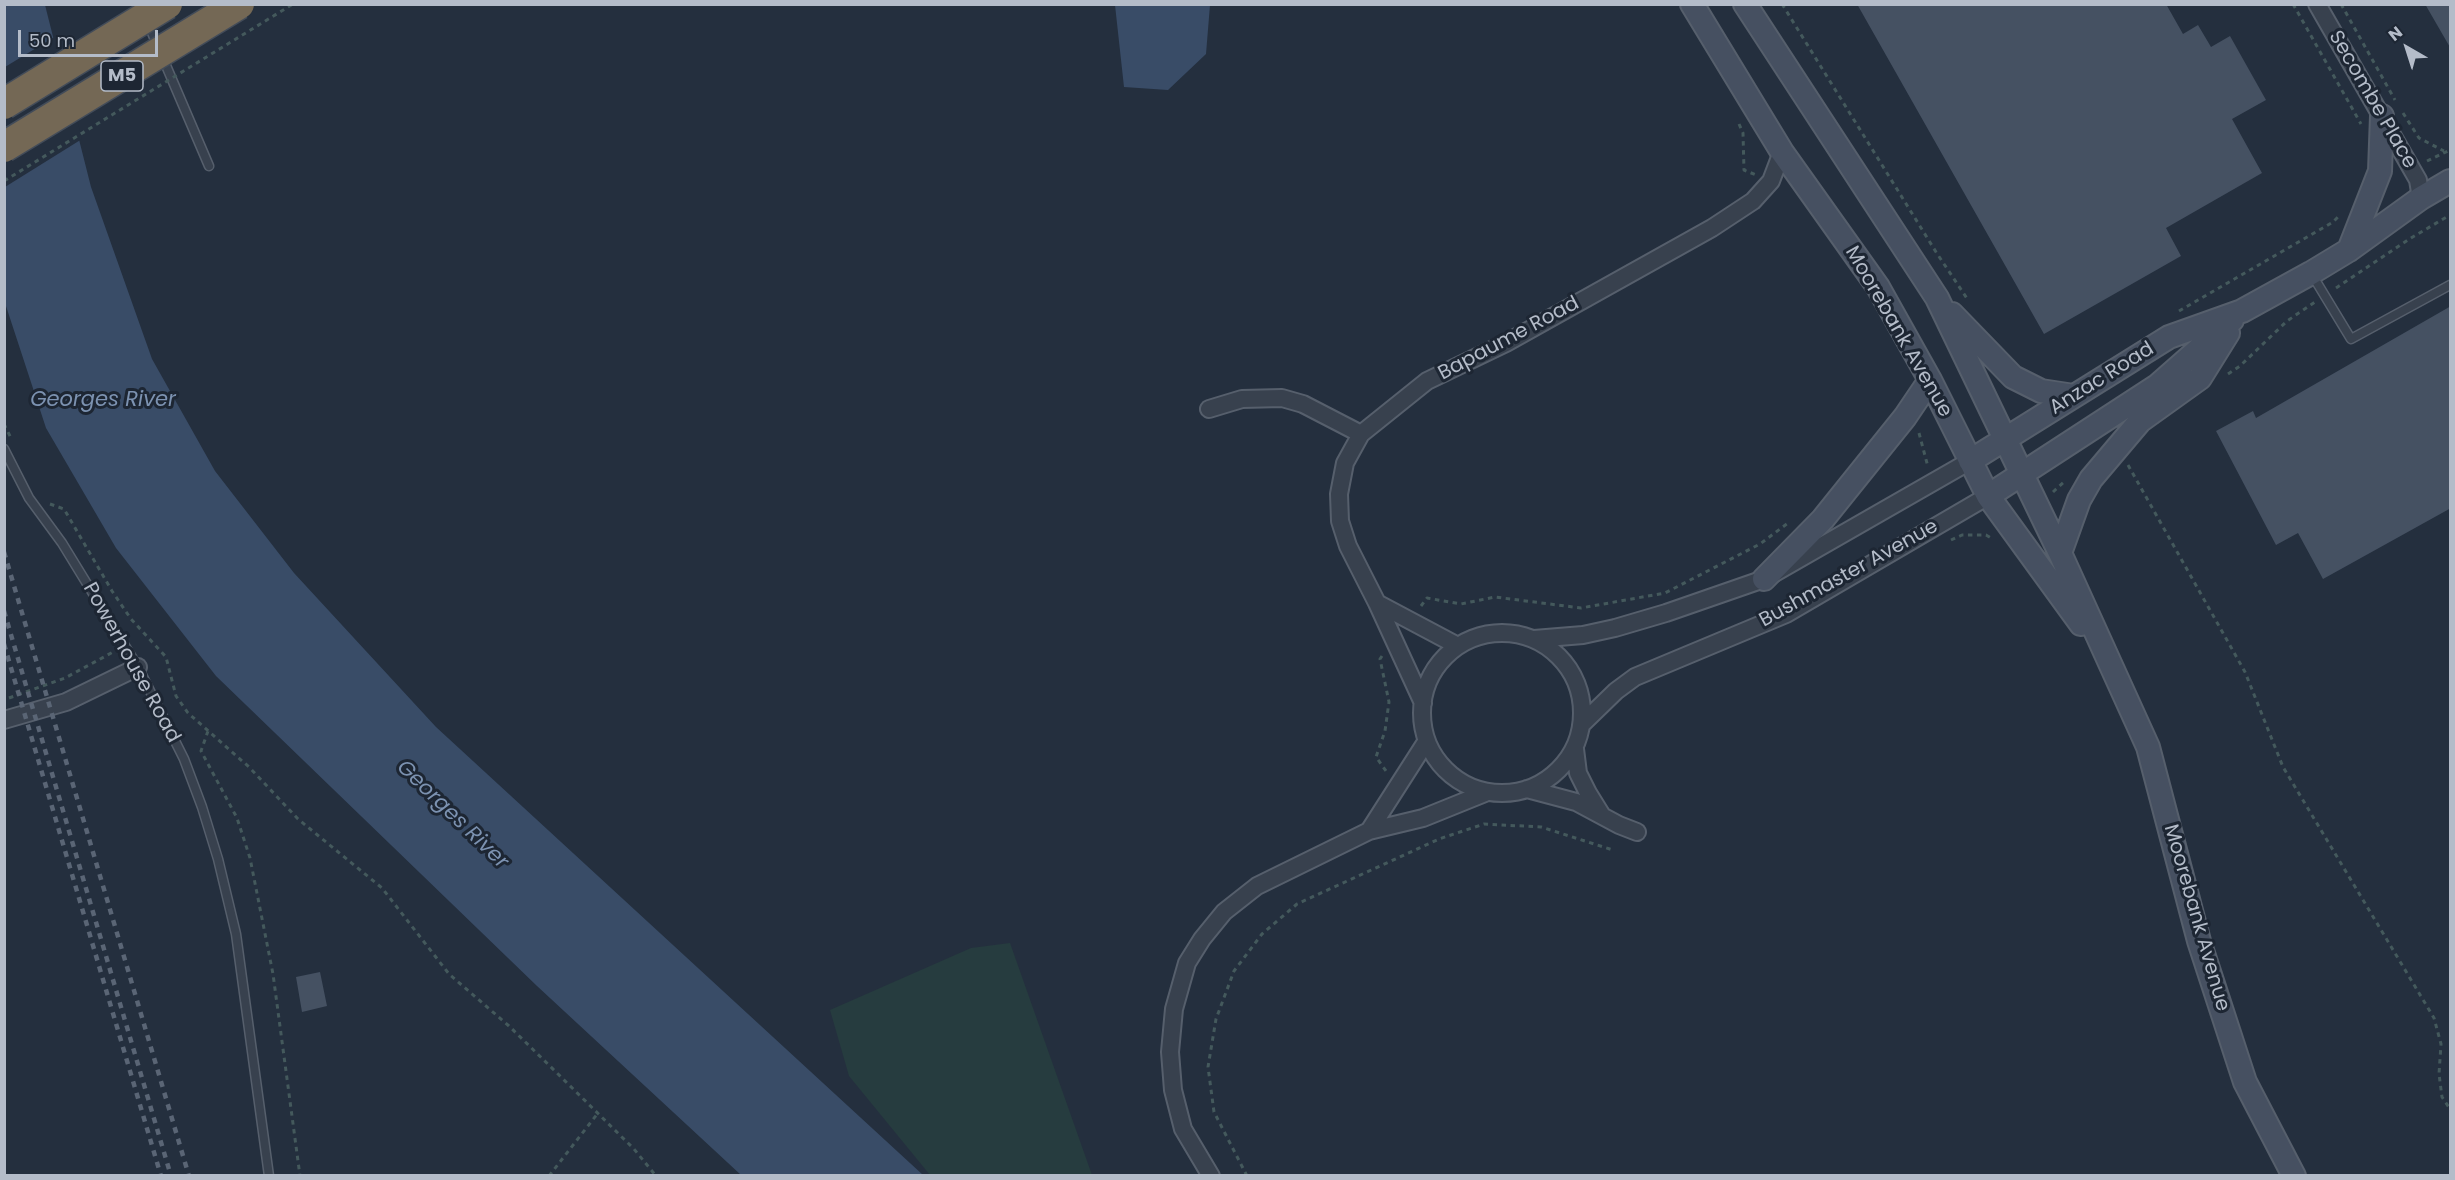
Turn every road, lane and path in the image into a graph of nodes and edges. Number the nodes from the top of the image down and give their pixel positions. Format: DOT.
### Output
graph roads {
  1 [pos="141,4"];
  2 [pos="167,4"];
  3 [pos="239,4"];
  4 [pos="293,4"];
  5 [pos="1692,4"];
  6 [pos="1746,4"];
  7 [pos="1782,4"];
  8 [pos="2293,4"];
  9 [pos="2317,4"];
  10 [pos="2342,4"];
  11 [pos="4,104"];
  12 [pos="2394,111"];
  13 [pos="2365,131"];
  14 [pos="4,147"];
  15 [pos="2451,150"];
  16 [pos="1782,152"];
  17 [pos="209,166"];
  18 [pos="4,181"];
  19 [pos="2451,181"];
  20 [pos="2421,198"];
  21 [pos="2345,210"];
  22 [pos="2451,215"];
  23 [pos="2349,250"];
  24 [pos="2311,273"];
  25 [pos="2451,285"];
  26 [pos="2325,295"];
  27 [pos="1937,298"];
  28 [pos="1973,307"];
  29 [pos="2242,311"];
  30 [pos="2176,312"];
  31 [pos="2223,378"];
  32 [pos="1930,380"];
  33 [pos="2074,396"];
  34 [pos="1209,409"];
  35 [pos="1917,426"];
  36 [pos="1361,434"];
  37 [pos="2006,438"];
  38 [pos="4,450"];
  39 [pos="2123,458"];
  40 [pos="1970,461"];
  41 [pos="1927,465"];
  42 [pos="2023,475"];
  43 [pos="1988,496"];
  44 [pos="64,509"];
  45 [pos="1796,518"];
  46 [pos="1962,535"];
  47 [pos="2002,543"];
  48 [pos="2060,553"];
  49 [pos="1764,579"];
  50 [pos="1427,598"];
  51 [pos="1377,603"];
  52 [pos="1534,639"];
  53 [pos="1458,646"];
  54 [pos="106,656"];
  55 [pos="2106,657"];
  56 [pos="1380,659"];
  57 [pos="138,667"];
  58 [pos="4,701"];
  59 [pos="1423,703"];
  60 [pos="4,720"];
  61 [pos="1582,724"];
  62 [pos="208,730"];
  63 [pos="1426,742"];
  64 [pos="1575,749"];
  65 [pos="1376,757"];
  66 [pos="1527,789"];
  67 [pos="1485,793"];
  68 [pos="1601,814"];
  69 [pos="1370,831"];
  70 [pos="1637,832"];
  71 [pos="1613,850"];
  72 [pos="2451,1109"];
  73 [pos="598,1113"];
  74 [pos="269,1176"];
  75 [pos="300,1176"];
  76 [pos="549,1176"];
  77 [pos="656,1176"];
  78 [pos="1211,1176"];
  79 [pos="1247,1176"];
  80 [pos="2294,1176"];
  1 -- 17 [label="lane"];
  2 -- 11 [label="highway, M5, bridge"];
  3 -- 14 [label="highway, M5, bridge"];
  4 -- 18 [label="path, bridge"];
  5 -- 16 [label="main road, Moorebank Avenue"];
  6 -- 27 [label="main road, Moorebank Avenue"];
  7 -- 28 [label="path"];
  8 -- 13 [label="path"];
  9 -- 12 [label="street, Secombe Place"];
  10 -- 12 [label="path"];
  12 -- 15 [label="path"];
  12 -- 20 [label="street, Secombe Place"];
  12 -- 23 [label="main road"];
  16 -- 32 [label="main road, Moorebank Avenue"];
  16 -- 36 [label="street, Bapaume Road"];
  19 -- 20 [label="main road, Anzac Road"];
  20 -- 23 [label="main road, Anzac Road"];
  21 -- 30 [label="path"];
  22 -- 26 [label="path"];
  23 -- 24 [label="main road, Anzac Road"];
  24 -- 26 [label="lane"];
  24 -- 29 [label="main road, Anzac Road"];
  25 -- 26 [label="lane"];
  26 -- 31 [label="path"];
  27 -- 33 [label="main road"];
  27 -- 37 [label="main road, Moorebank Avenue"];
  29 -- 33 [label="main road, Anzac Road"];
  29 -- 42 [label="main road, Anzac Road"];
  29 -- 48 [label="main road"];
  32 -- 40 [label="main road, Moorebank Avenue"];
  32 -- 49 [label="main road"];
  33 -- 37 [label="main road, Anzac Road"];
  34 -- 36 [label="street"];
  35 -- 41 [label="path"];
  36 -- 51 [label="street"];
  37 -- 40 [label="main road, Anzac Road"];
  37 -- 42 [label="main road, Moorebank Avenue"];
  38 -- 57 [label="lane, Powerhouse Road"];
  39 -- 72 [label="path"];
  40 -- 43 [label="main road, Moorebank Avenue"];
  40 -- 49 [label="street, Bushmaster Avenue"];
  42 -- 43 [label="main road, Bushmaster Avenue"];
  42 -- 48 [label="main road, Moorebank Avenue"];
  43 -- 55 [label="main road, Moorebank Avenue"];
  43 -- 61 [label="street, Bushmaster Avenue"];
  44 -- 62 [label="path"];
  45 -- 50 [label="path"];
  46 -- 47 [label="path"];
  48 -- 55 [label="main road, Moorebank Avenue"];
  49 -- 52 [label="street, Bushmaster Avenue"];
  51 -- 53 [label="street"];
  51 -- 59 [label="street"];
  52 -- 53 [label="street"];
  52 -- 61 [label="street"];
  53 -- 59 [label="street"];
  54 -- 58 [label="path"];
  55 -- 80 [label="main road, Moorebank Avenue"];
  56 -- 65 [label="path"];
  57 -- 60 [label="street"];
  57 -- 74 [label="lane, Powerhouse Road"];
  59 -- 63 [label="street"];
  61 -- 64 [label="street"];
  62 -- 73 [label="path"];
  62 -- 75 [label="path"];
  63 -- 67 [label="street"];
  63 -- 69 [label="street"];
  64 -- 66 [label="street"];
  64 -- 68 [label="street"];
  66 -- 67 [label="street"];
  66 -- 68 [label="street"];
  67 -- 69 [label="street"];
  68 -- 70 [label="street"];
  69 -- 78 [label="street"];
  71 -- 79 [label="path"];
  73 -- 76 [label="path"];
  73 -- 77 [label="path"];
}
